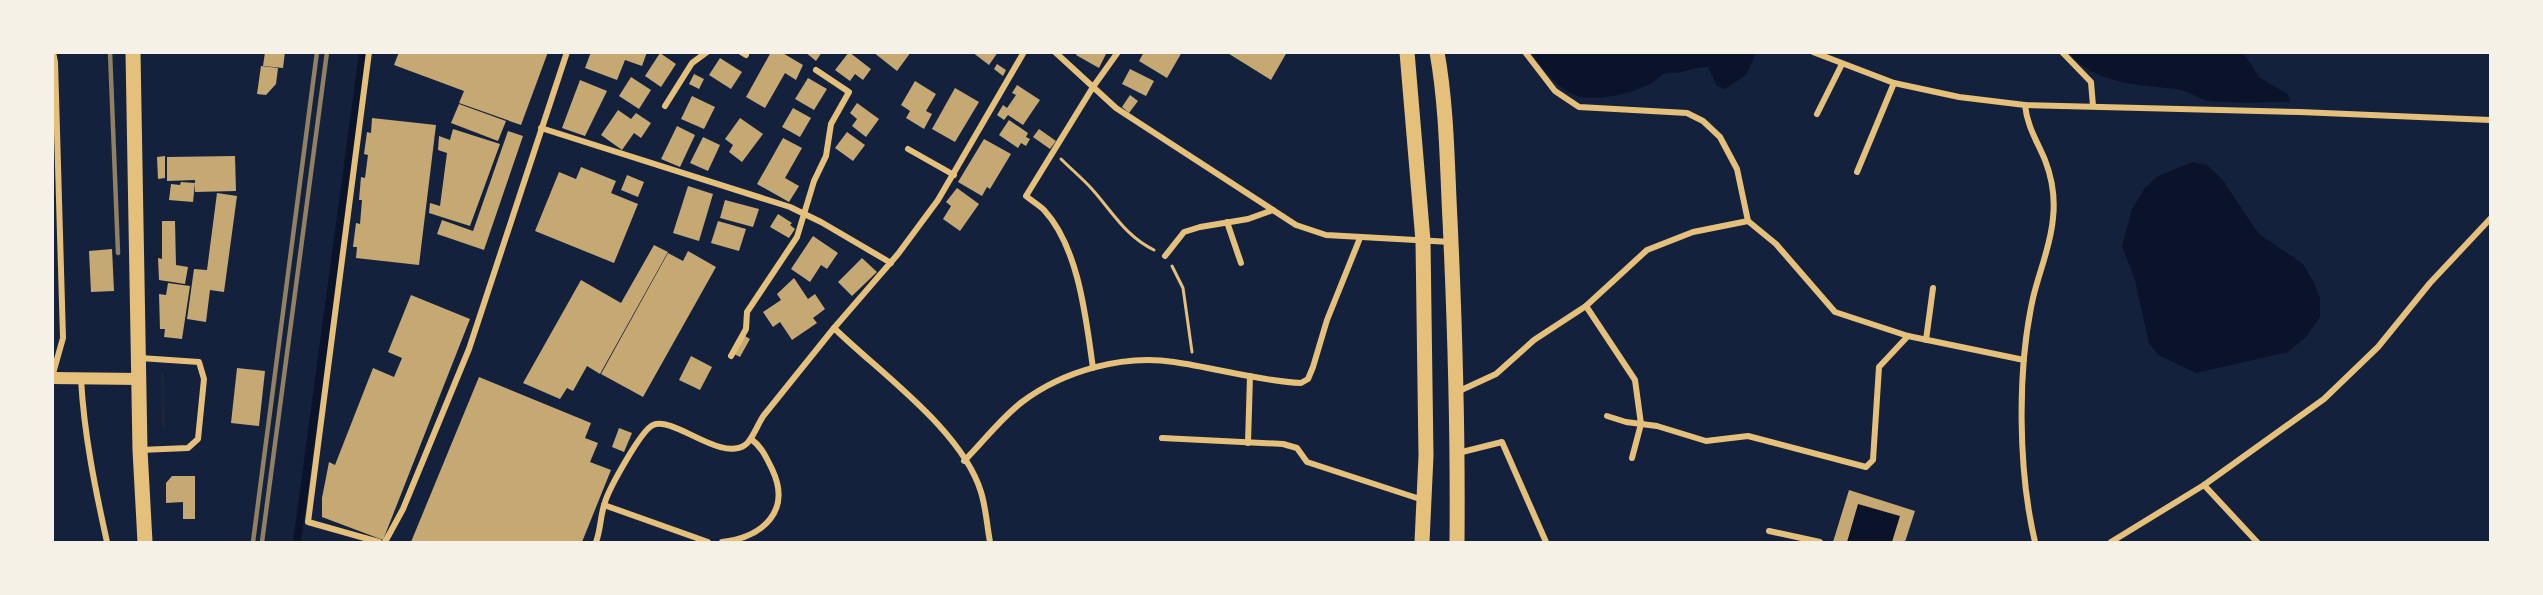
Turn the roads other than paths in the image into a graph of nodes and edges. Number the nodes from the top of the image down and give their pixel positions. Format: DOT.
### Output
graph roads {
  1 [pos="53,52"];
  2 [pos="133,52"];
  3 [pos="369,52"];
  4 [pos="567,52"];
  5 [pos="707,52"];
  6 [pos="1024,52"];
  7 [pos="1055,52"];
  8 [pos="1118,52"];
  9 [pos="1407,52"];
  10 [pos="1437,52"];
  11 [pos="1525,52"];
  12 [pos="1813,52"];
  13 [pos="2062,52"];
  14 [pos="1842,64"];
  15 [pos="816,70"];
  16 [pos="1894,82"];
  17 [pos="1093,87"];
  18 [pos="2025,105"];
  19 [pos="665,106"];
  20 [pos="2093,106"];
  21 [pos="1817,114"];
  22 [pos="2490,120"];
  23 [pos="542,128"];
  24 [pos="908,148"];
  25 [pos="1857,172"];
  26 [pos="954,175"];
  27 [pos="1273,210"];
  28 [pos="804,214"];
  29 [pos="2490,219"];
  30 [pos="1748,221"];
  31 [pos="1227,222"];
  32 [pos="1360,238"];
  33 [pos="1423,241"];
  34 [pos="1451,242"];
  35 [pos="1165,256"];
  36 [pos="891,263"];
  37 [pos="1241,263"];
  38 [pos="1933,288"];
  39 [pos="1586,306"];
  40 [pos="834,328"];
  41 [pos="1908,336"];
  42 [pos="1926,340"];
  43 [pos="730,356"];
  44 [pos="140,358"];
  45 [pos="2024,360"];
  46 [pos="1093,368"];
  47 [pos="1250,376"];
  48 [pos="52,378"];
  49 [pos="81,379"];
  50 [pos="140,379"];
  51 [pos="1456,393"];
  52 [pos="1607,416"];
  53 [pos="1641,424"];
  54 [pos="1162,438"];
  55 [pos="751,439"];
  56 [pos="1248,443"];
  57 [pos="140,450"];
  58 [pos="1458,453"];
  59 [pos="1632,458"];
  60 [pos="964,461"];
  61 [pos="2204,485"];
  62 [pos="1424,501"];
  63 [pos="604,506"];
  64 [pos="1769,531"];
  65 [pos="107,543"];
  66 [pos="145,543"];
  67 [pos="379,543"];
  68 [pos="385,543"];
  69 [pos="596,543"];
  70 [pos="708,543"];
  71 [pos="722,543"];
  72 [pos="990,543"];
  73 [pos="1422,543"];
  74 [pos="1457,543"];
  75 [pos="1546,543"];
  76 [pos="1821,543"];
  77 [pos="2035,543"];
  78 [pos="2111,543"];
  79 [pos="2257,543"];
  1 -- 48 [label="street"];
  2 -- 44 [label="highway"];
  3 -- 67 [label="street"];
  4 -- 23 [label="street"];
  5 -- 19 [label="street"];
  6 -- 26 [label="street"];
  7 -- 17 [label="street"];
  8 -- 17 [label="street"];
  9 -- 33 [label="highway"];
  10 -- 34 [label="highway"];
  11 -- 30 [label="street"];
  12 -- 14 [label="street"];
  13 -- 20 [label="street"];
  14 -- 16 [label="street"];
  14 -- 21 [label="street"];
  15 -- 28 [label="street"];
  16 -- 18 [label="street"];
  16 -- 25 [label="street"];
  17 -- 27 [label="street"];
  17 -- 46 [label="street"];
  18 -- 20 [label="street"];
  18 -- 45 [label="street"];
  20 -- 22 [label="street"];
  23 -- 28 [label="street"];
  23 -- 68 [label="street"];
  24 -- 26 [label="street"];
  26 -- 36 [label="street"];
  27 -- 31 [label="street"];
  27 -- 32 [label="street"];
  28 -- 36 [label="street"];
  28 -- 43 [label="street"];
  29 -- 61 [label="street"];
  30 -- 39 [label="street"];
  30 -- 41 [label="street"];
  31 -- 35 [label="street"];
  31 -- 37 [label="street"];
  32 -- 33 [label="street"];
  32 -- 47 [label="street"];
  33 -- 34 [label="street"];
  33 -- 62 [label="highway"];
  34 -- 51 [label="highway"];
  36 -- 40 [label="street"];
  38 -- 42 [label="street"];
  39 -- 51 [label="street"];
  39 -- 53 [label="street"];
  40 -- 55 [label="street"];
  40 -- 60 [label="street"];
  41 -- 42 [label="street"];
  41 -- 53 [label="street"];
  42 -- 45 [label="street"];
  44 -- 50 [label="highway"];
  44 -- 57 [label="street"];
  45 -- 77 [label="street"];
  46 -- 47 [label="street"];
  46 -- 60 [label="street"];
  47 -- 56 [label="street"];
  48 -- 49 [label="main road"];
  49 -- 50 [label="main road"];
  49 -- 65 [label="street"];
  50 -- 57 [label="highway"];
  51 -- 58 [label="highway"];
  52 -- 53 [label="street"];
  53 -- 59 [label="street"];
  54 -- 56 [label="street"];
  55 -- 63 [label="street"];
  55 -- 71 [label="street"];
  56 -- 62 [label="street"];
  57 -- 66 [label="highway"];
  58 -- 74 [label="highway"];
  58 -- 75 [label="street"];
  60 -- 72 [label="street"];
  61 -- 78 [label="street"];
  61 -- 79 [label="street"];
  62 -- 73 [label="highway"];
  63 -- 69 [label="street"];
  63 -- 70 [label="street"];
  64 -- 76 [label="street"];
}
